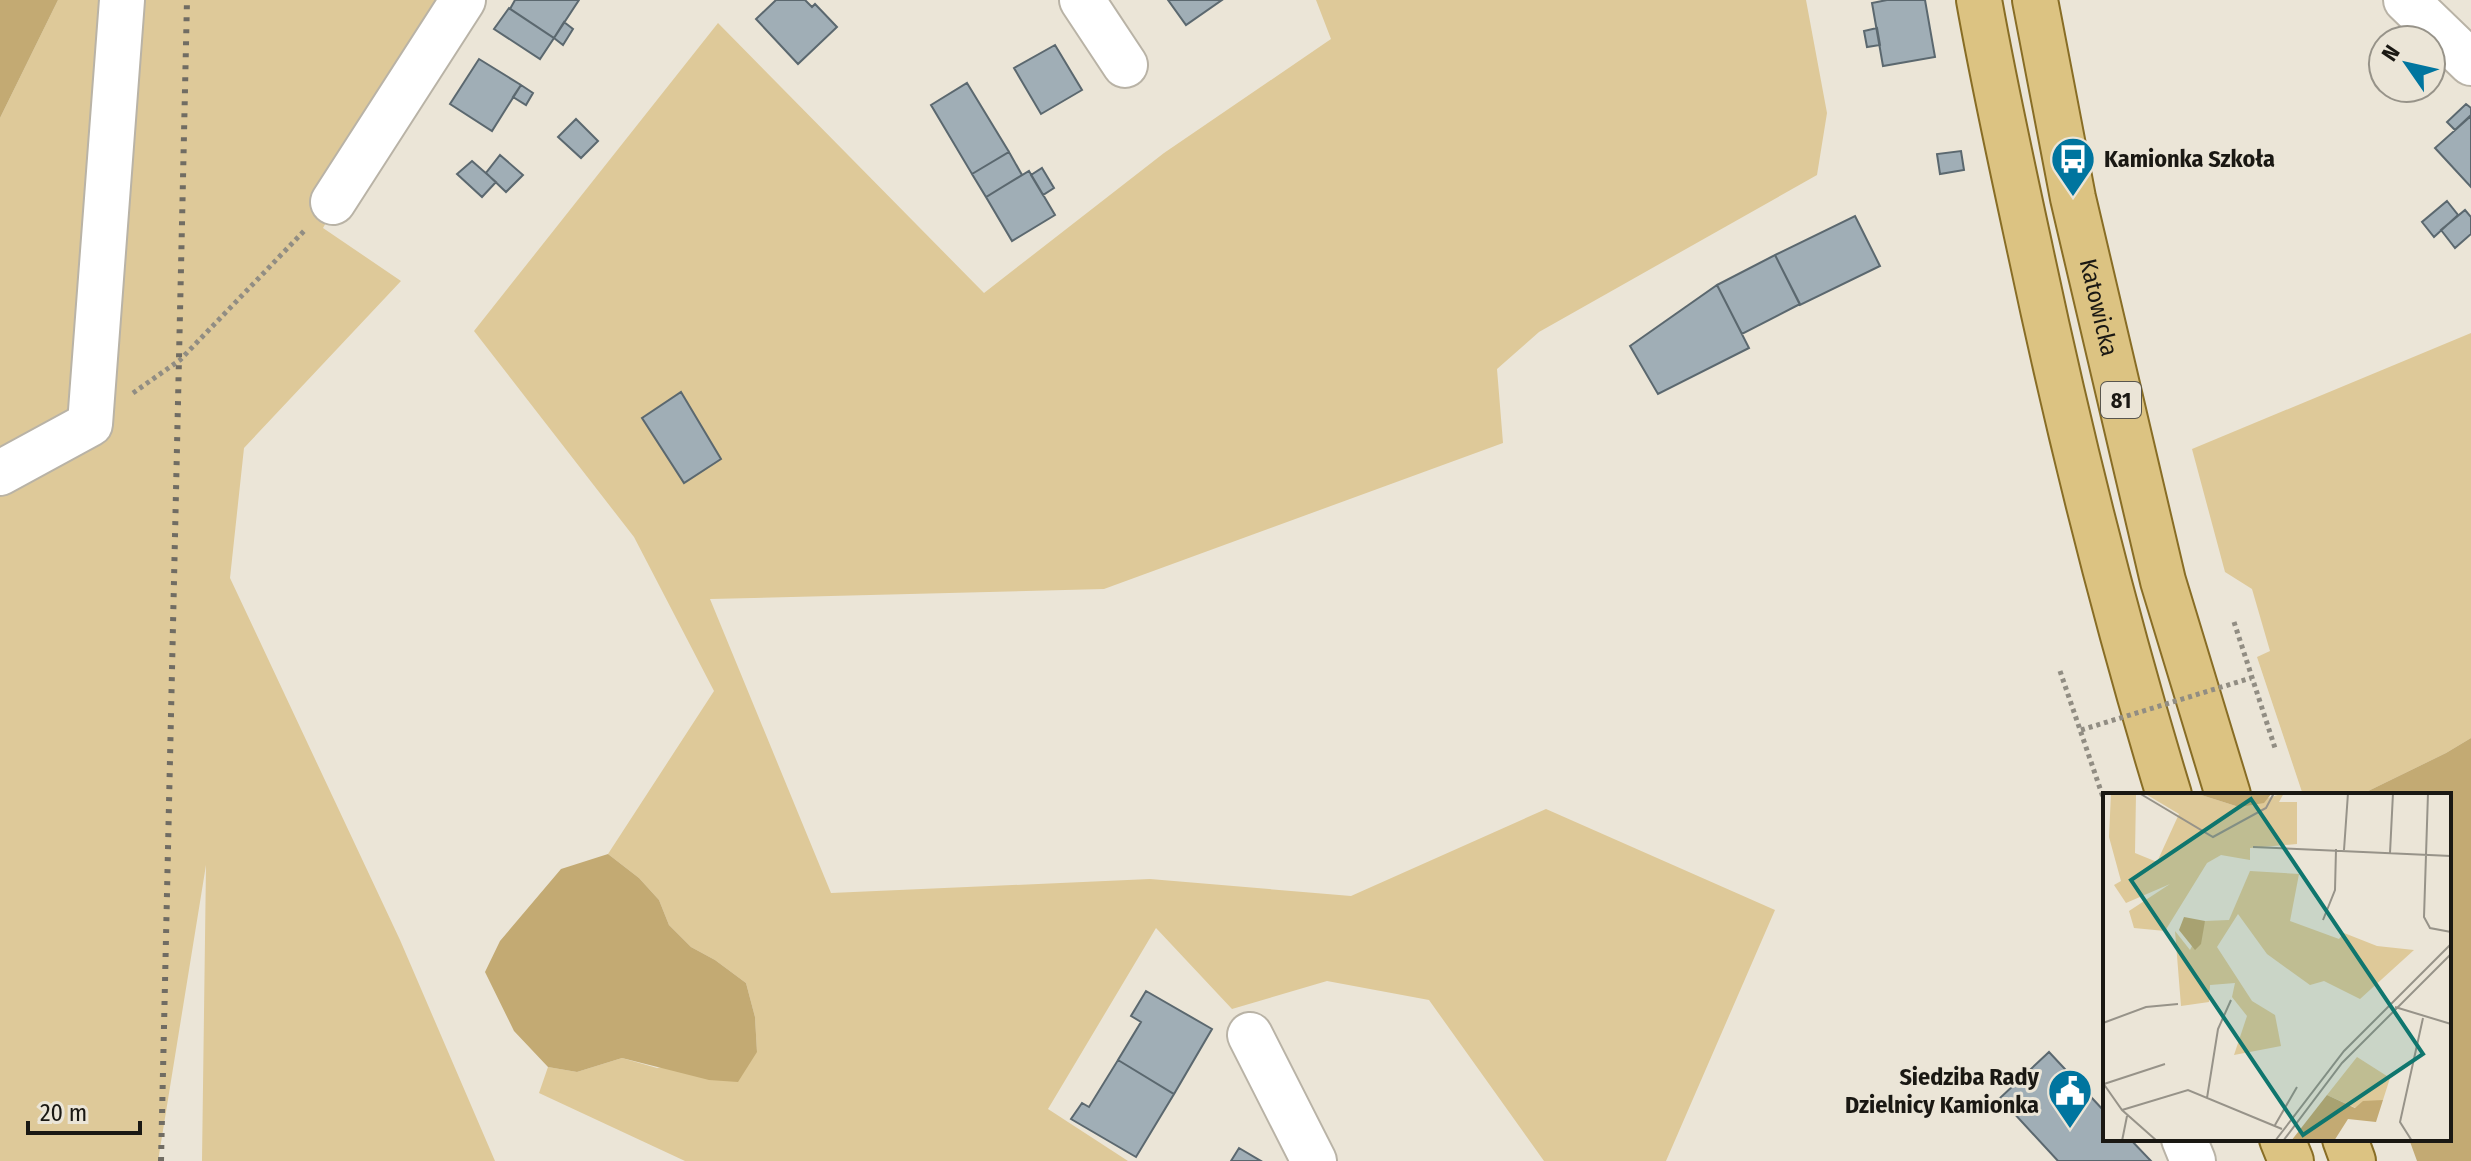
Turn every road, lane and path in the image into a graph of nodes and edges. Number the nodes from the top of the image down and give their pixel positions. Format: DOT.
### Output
graph roads {
  1 [pos="122,0"];
  2 [pos="463,0"];
  3 [pos="1082,0"];
  4 [pos="1979,0"];
  5 [pos="2035,0"];
  6 [pos="2406,0"];
  7 [pos="2471,63"];
  8 [pos="1125,65"];
  9 [pos="333,202"];
  10 [pos="90,424"];
  11 [pos="0,473"];
  12 [pos="2234,622"];
  13 [pos="2060,671"];
  14 [pos="2251,678"];
  15 [pos="2081,730"];
  16 [pos="2275,748"];
  17 [pos="2168,793"];
  18 [pos="2227,793"];
  19 [pos="2103,797"];
  20 [pos="1250,1035"];
  21 [pos="2185,1141"];
  22 [pos="2283,1141"];
  23 [pos="2346,1141"];
  24 [pos="1314,1161"];
  25 [pos="2193,1161"];
  26 [pos="2291,1161"];
  27 [pos="2353,1161"];
  1 -- 10 [label="street"];
  2 -- 9 [label="street"];
  3 -- 8 [label="street"];
  4 -- 17 [label="main road, 81"];
  5 -- 18 [label="main road, Katowicka / 81"];
  6 -- 7 [label="street"];
  9 -- 10 [label="path"];
  10 -- 11 [label="street"];
  12 -- 14 [label="path"];
  13 -- 15 [label="path"];
  14 -- 15 [label="path, bridge"];
  14 -- 16 [label="path"];
  15 -- 19 [label="path"];
  20 -- 24 [label="street"];
  21 -- 25 [label="street"];
  22 -- 26 [label="main road"];
  23 -- 27 [label="main road"];
}
